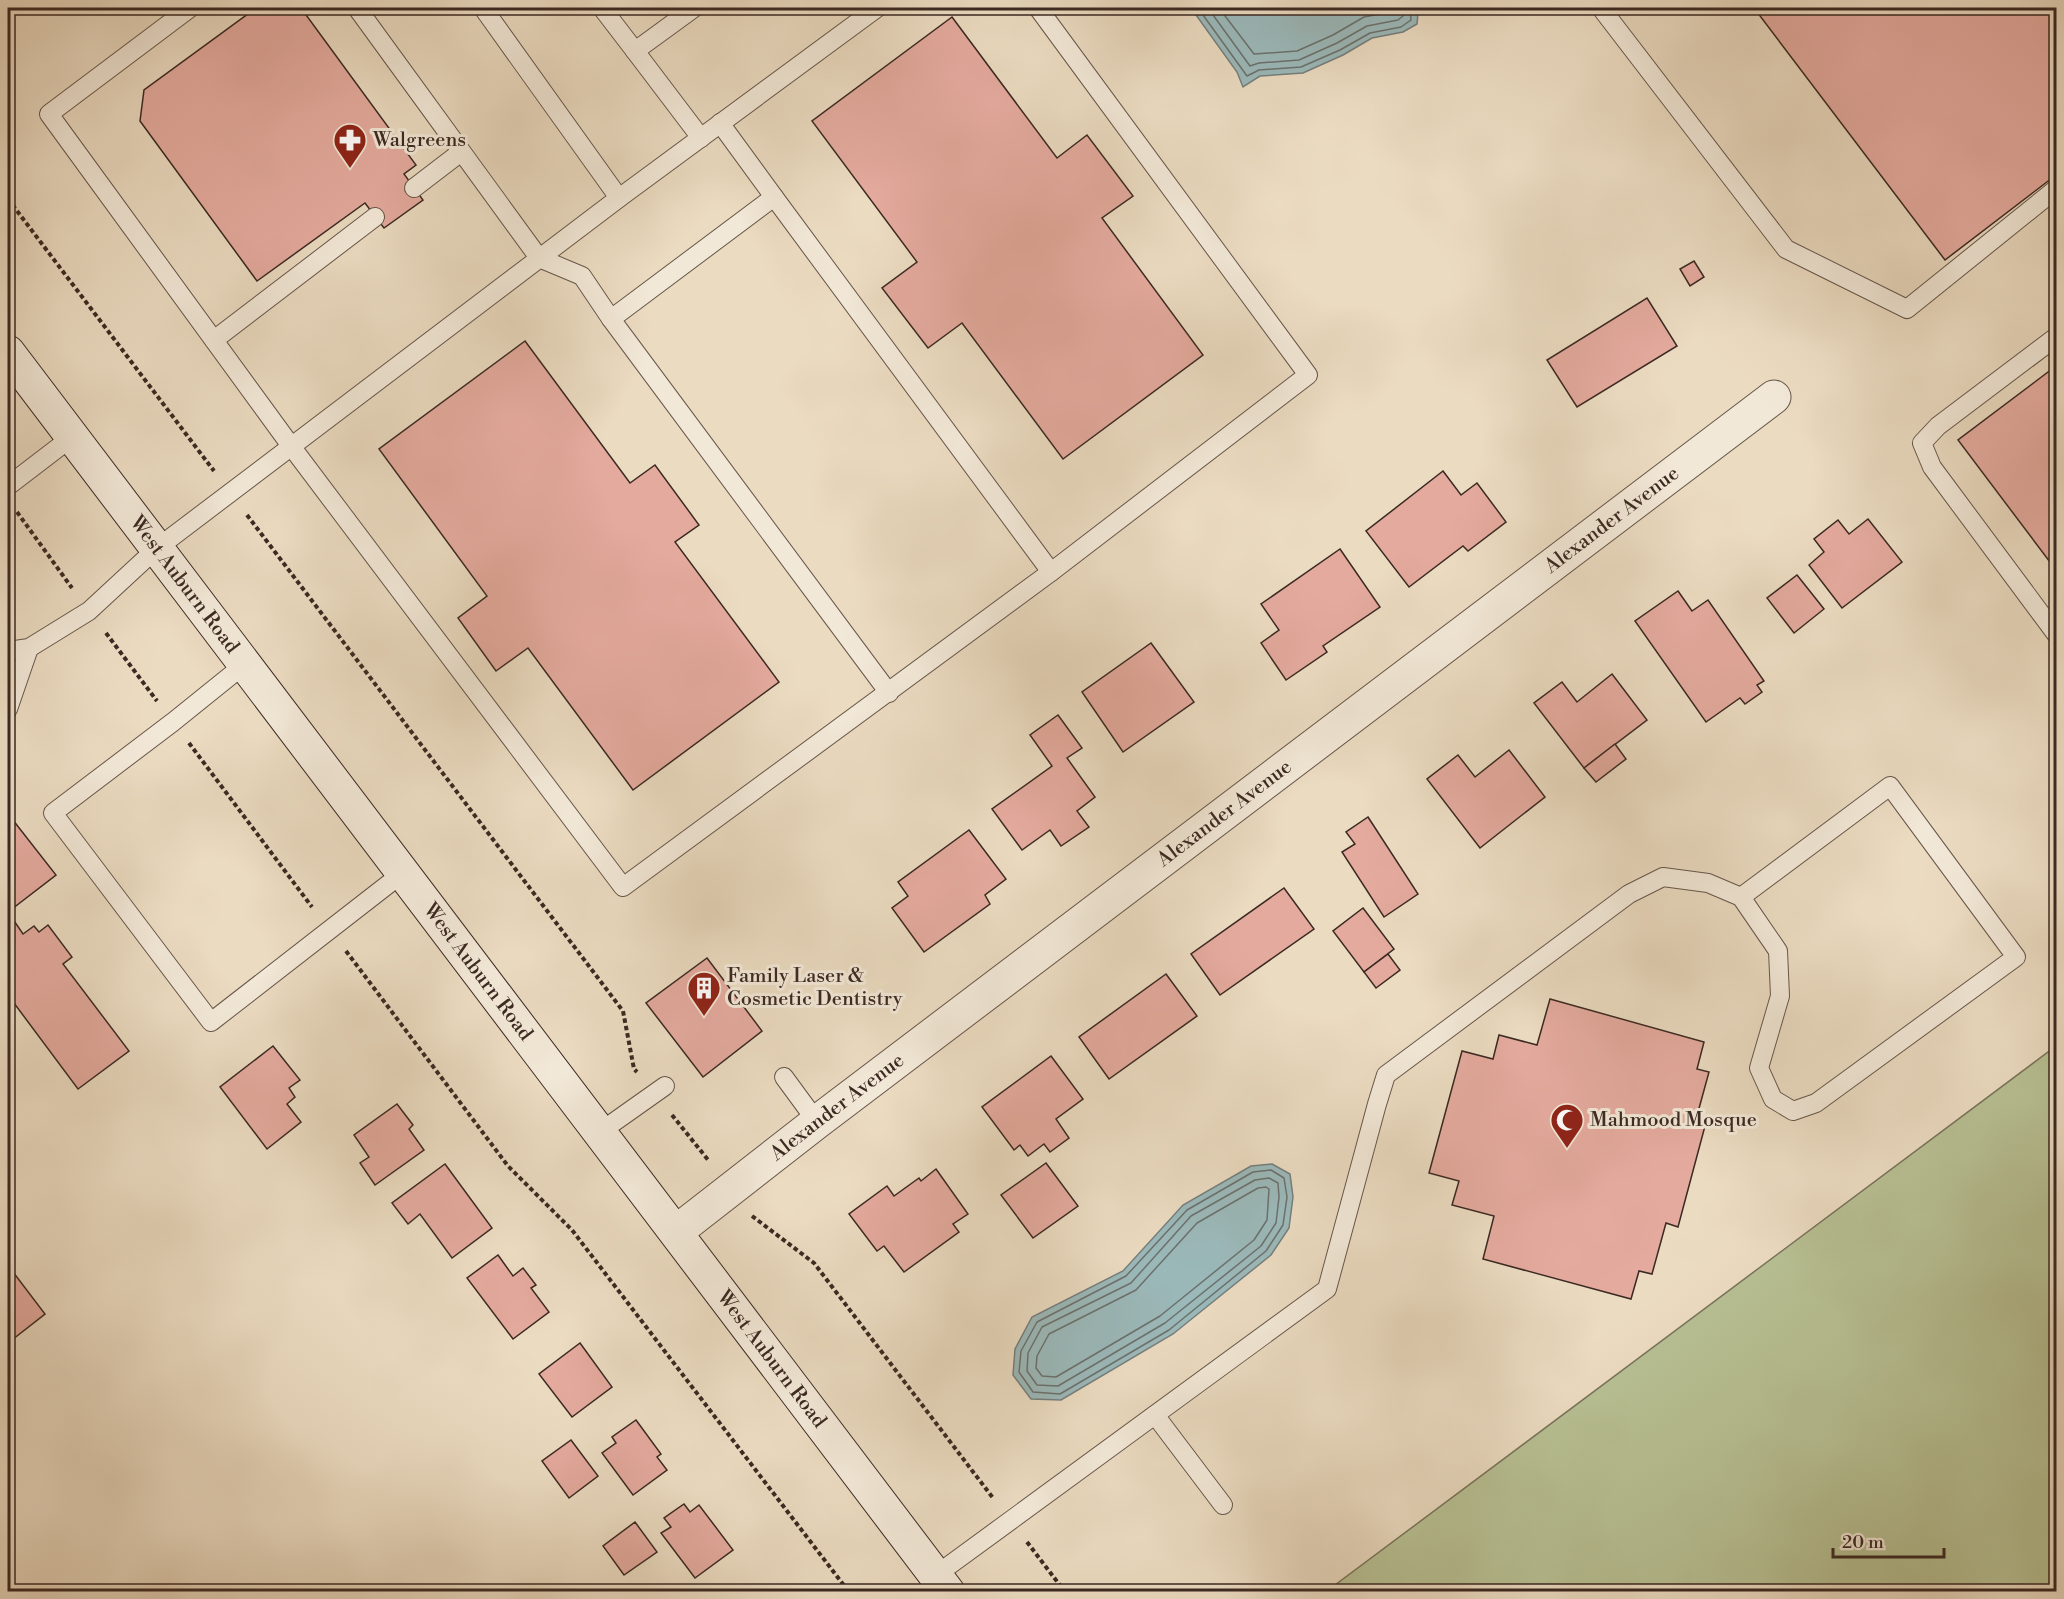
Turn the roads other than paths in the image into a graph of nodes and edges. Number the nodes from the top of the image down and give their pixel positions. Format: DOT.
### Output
graph roads {
  1 [pos="190,8"];
  2 [pos="357,8"];
  3 [pos="483,8"];
  4 [pos="602,8"];
  5 [pos="694,8"];
  6 [pos="877,8"];
  7 [pos="1038,8"];
  8 [pos="1601,8"];
  9 [pos="635,51"];
  10 [pos="720,123"];
  11 [pos="701,138"];
  12 [pos="461,152"];
  13 [pos="414,188"];
  14 [pos="2056,189"];
  15 [pos="774,197"];
  16 [pos="619,198"];
  17 [pos="375,218"];
  18 [pos="539,258"];
  19 [pos="611,319"];
  20 [pos="2056,337"];
  21 [pos="214,340"];
  22 [pos="8,352"];
  23 [pos="1774,397"];
  24 [pos="72,437"];
  25 [pos="291,446"];
  26 [pos="8,486"];
  27 [pos="156,549"];
  28 [pos="1051,572"];
  29 [pos="2056,634"];
  30 [pos="29,648"];
  31 [pos="8,651"];
  32 [pos="245,664"];
  33 [pos="889,693"];
  34 [pos="8,709"];
  35 [pos="404,872"];
  36 [pos="1741,897"];
  37 [pos="784,1077"];
  38 [pos="660,1090"];
  39 [pos="817,1122"];
  40 [pos="600,1132"];
  41 [pos="676,1232"];
  42 [pos="1155,1415"];
  43 [pos="1223,1505"];
  44 [pos="942,1583"];
  1 -- 21 [label="lane"];
  2 -- 12 [label="lane"];
  3 -- 16 [label="lane"];
  4 -- 9 [label="lane"];
  5 -- 9 [label="lane"];
  6 -- 10 [label="lane"];
  7 -- 28 [label="lane"];
  8 -- 14 [label="lane"];
  9 -- 11 [label="lane"];
  10 -- 11 [label="lane"];
  10 -- 15 [label="lane"];
  11 -- 16 [label="lane"];
  12 -- 13 [label="lane"];
  12 -- 18 [label="lane"];
  15 -- 19 [label="lane"];
  15 -- 28 [label="lane"];
  16 -- 18 [label="lane"];
  17 -- 21 [label="lane"];
  18 -- 19 [label="lane"];
  18 -- 25 [label="lane"];
  19 -- 33 [label="lane"];
  20 -- 29 [label="lane"];
  21 -- 25 [label="lane"];
  22 -- 24 [label="main road, West Auburn Road"];
  23 -- 39 [label="main road, Alexander Avenue"];
  24 -- 26 [label="lane"];
  24 -- 27 [label="main road, West Auburn Road"];
  25 -- 27 [label="lane"];
  25 -- 33 [label="lane"];
  27 -- 30 [label="lane"];
  27 -- 32 [label="main road, West Auburn Road"];
  28 -- 33 [label="lane"];
  30 -- 31 [label="lane"];
  30 -- 34 [label="lane"];
  32 -- 35 [label="main road, West Auburn Road"];
  32 -- 35 [label="lane"];
  35 -- 40 [label="main road, West Auburn Road"];
  36 -- 36 [label="lane"];
  36 -- 42 [label="lane"];
  37 -- 39 [label="lane"];
  38 -- 40 [label="lane"];
  39 -- 41 [label="main road, Alexander Avenue"];
  40 -- 41 [label="main road, West Auburn Road"];
  41 -- 44 [label="main road, West Auburn Road"];
  42 -- 43 [label="lane"];
  42 -- 44 [label="lane"];
}
